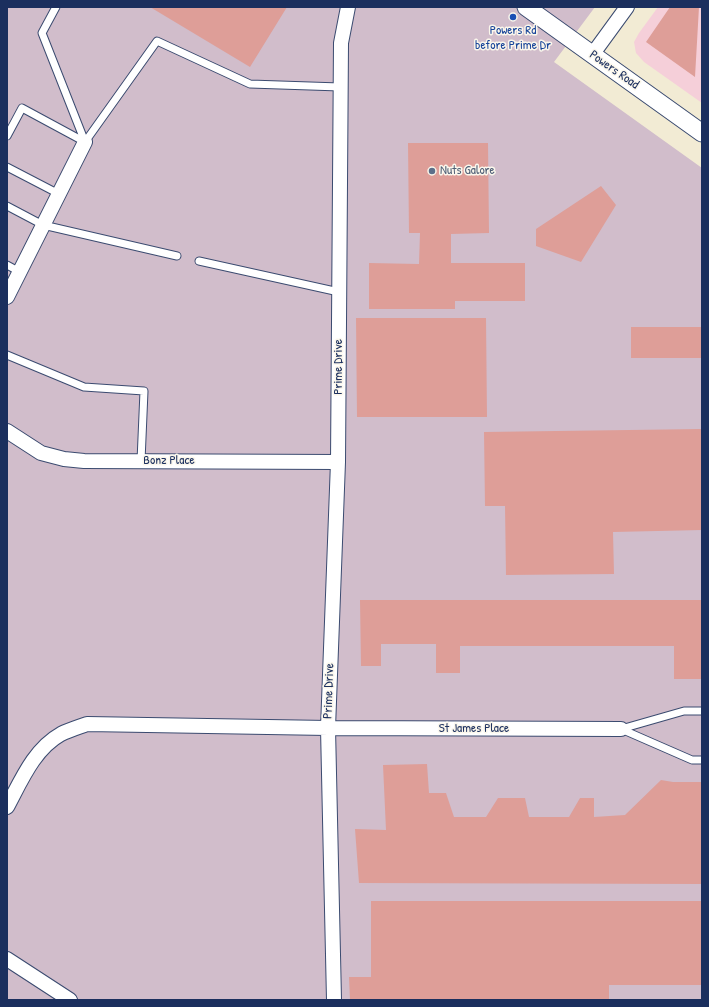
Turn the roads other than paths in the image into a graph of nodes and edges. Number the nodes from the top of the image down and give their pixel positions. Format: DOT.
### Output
graph roads {
  1 [pos="56,7"];
  2 [pos="348,7"];
  3 [pos="526,7"];
  4 [pos="627,7"];
  5 [pos="592,55"];
  6 [pos="340,87"];
  7 [pos="702,133"];
  8 [pos="7,136"];
  9 [pos="85,142"];
  10 [pos="7,167"];
  11 [pos="59,194"];
  12 [pos="7,206"];
  13 [pos="43,225"];
  14 [pos="177,256"];
  15 [pos="199,261"];
  16 [pos="7,265"];
  17 [pos="20,272"];
  18 [pos="339,292"];
  19 [pos="7,297"];
  20 [pos="7,355"];
  21 [pos="7,431"];
  22 [pos="141,461"];
  23 [pos="338,462"];
  24 [pos="702,711"];
  25 [pos="328,728"];
  26 [pos="621,729"];
  27 [pos="702,760"];
  28 [pos="7,807"];
  29 [pos="7,959"];
  30 [pos="70,1000"];
  31 [pos="334,1000"];
  1 -- 9 [label="lane"];
  2 -- 6 [label="street, Prime Drive"];
  3 -- 5 [label="street, Powers Road"];
  4 -- 5 [label="street"];
  5 -- 7 [label="street, Powers Road"];
  6 -- 9 [label="lane"];
  6 -- 18 [label="street, Prime Drive"];
  8 -- 9 [label="lane"];
  9 -- 11 [label="street"];
  10 -- 11 [label="lane"];
  11 -- 13 [label="street"];
  12 -- 13 [label="lane"];
  13 -- 14 [label="lane"];
  13 -- 17 [label="street"];
  15 -- 18 [label="lane"];
  16 -- 17 [label="lane"];
  17 -- 19 [label="street"];
  18 -- 23 [label="street, Prime Drive"];
  20 -- 22 [label="lane"];
  21 -- 22 [label="street, Bonz Place"];
  22 -- 23 [label="street, Bonz Place"];
  23 -- 25 [label="street, Prime Drive"];
  24 -- 26 [label="lane"];
  25 -- 26 [label="street, St James Place"];
  25 -- 28 [label="street, Prime Drive"];
  25 -- 31 [label="street, Prime Drive"];
  26 -- 27 [label="lane"];
  29 -- 30 [label="street"];
}
